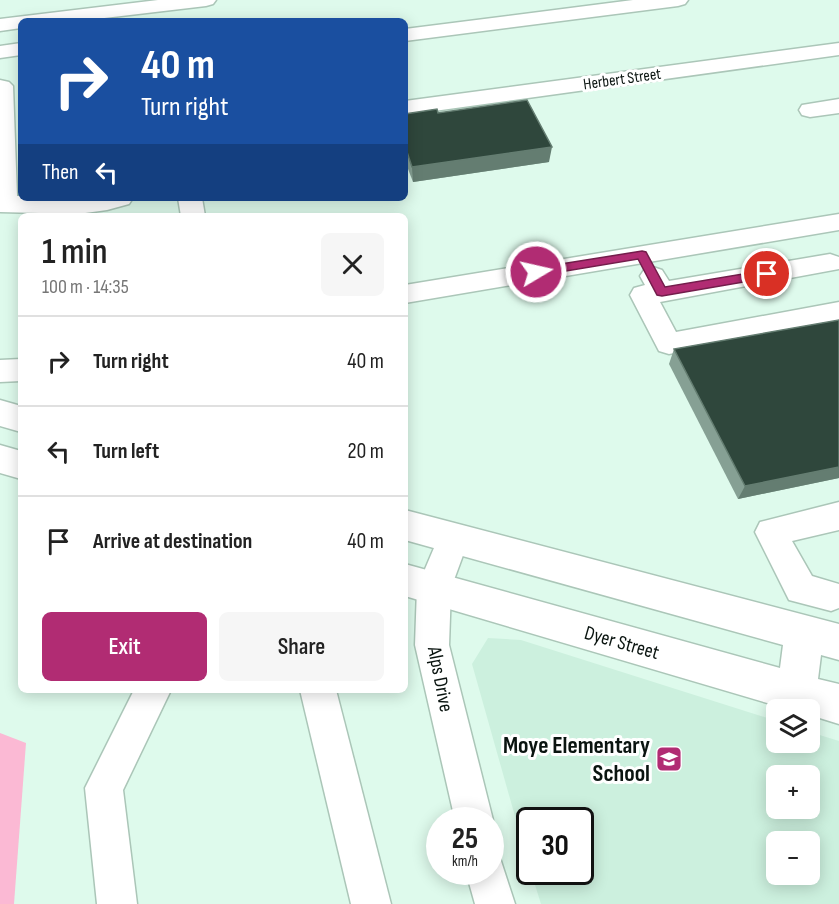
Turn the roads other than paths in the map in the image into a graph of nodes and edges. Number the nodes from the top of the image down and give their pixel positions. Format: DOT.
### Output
graph roads {
  1 [pos="206,0"];
  2 [pos="678,0"];
  3 [pos="166,9"];
  4 [pos="64,18"];
  5 [pos="18,22"];
  6 [pos="0,25"];
  7 [pos="408,35"];
  8 [pos="839,48"];
  9 [pos="18,49"];
  10 [pos="0,52"];
  11 [pos="2,86"];
  12 [pos="839,106"];
  13 [pos="408,108"];
  14 [pos="810,111"];
  15 [pos="97,201"];
  16 [pos="2,204"];
  17 [pos="56,206"];
  18 [pos="839,222"];
  19 [pos="805,228"];
  20 [pos="642,255"];
  21 [pos="834,270"];
  22 [pos="662,292"];
  23 [pos="408,294"];
  24 [pos="839,312"];
  25 [pos="0,370"];
  26 [pos="18,370"];
  27 [pos="0,459"];
  28 [pos="18,464"];
  29 [pos="839,516"];
  30 [pos="408,526"];
  31 [pos="453,538"];
  32 [pos="419,584"];
  33 [pos="836,592"];
  34 [pos="821,637"];
  35 [pos="797,692"];
  36 [pos="152,693"];
  37 [pos="319,693"];
  38 [pos="839,704"];
  39 [pos="471,807"];
  40 [pos="490,885"];
  41 [pos="117,904"];
  42 [pos="371,904"];
  43 [pos="495,904"];
  1 -- 3 [label="street"];
  2 -- 7 [label="street"];
  3 -- 4 [label="street"];
  5 -- 6 [label="street"];
  8 -- 13 [label="street, Herbert Street"];
  9 -- 10 [label="street"];
  11 -- 16 [label="street"];
  12 -- 14 [label="street"];
  15 -- 17 [label="street"];
  16 -- 17 [label="street"];
  18 -- 19 [label="street"];
  19 -- 20 [label="street"];
  19 -- 21 [label="street"];
  20 -- 22 [label="street"];
  20 -- 23 [label="street"];
  21 -- 22 [label="street"];
  22 -- 24 [label="street"];
  25 -- 26 [label="street"];
  27 -- 28 [label="main road"];
  29 -- 33 [label="street"];
  30 -- 31 [label="main road"];
  31 -- 32 [label="street, Alps Drive"];
  31 -- 34 [label="main road"];
  32 -- 35 [label="main road, Dyer Street"];
  32 -- 39 [label="street, Alps Drive"];
  33 -- 34 [label="street"];
  34 -- 35 [label="main road"];
  35 -- 38 [label="main road, Dyer Street"];
  36 -- 41 [label="street"];
  37 -- 42 [label="street"];
  40 -- 43 [label="street"];
}
